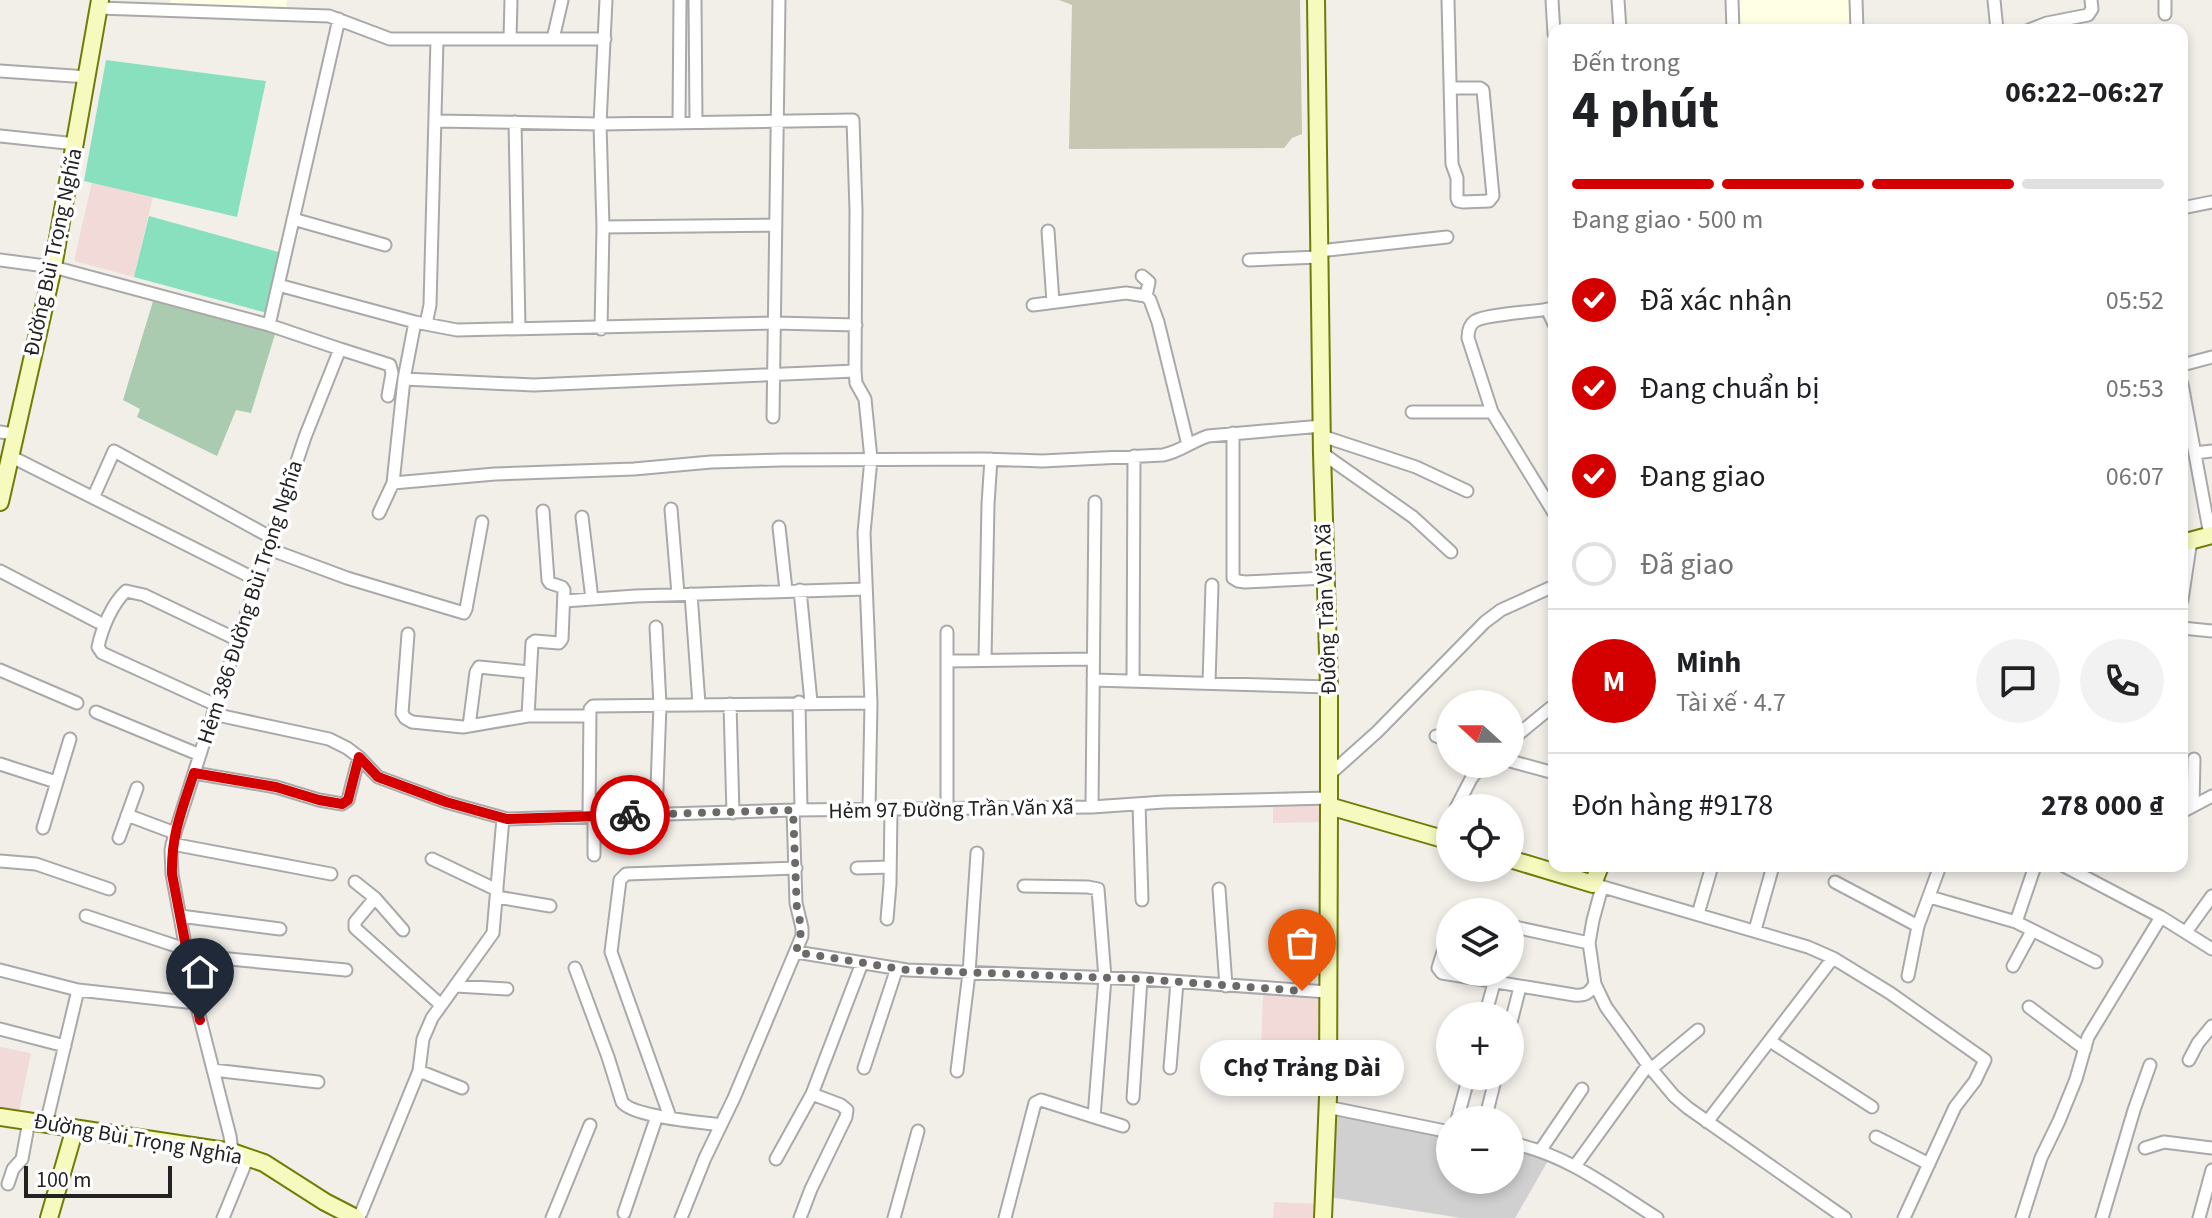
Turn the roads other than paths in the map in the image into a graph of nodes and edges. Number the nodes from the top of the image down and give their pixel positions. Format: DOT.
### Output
graph roads {
  1 [pos="511,0"];
  2 [pos="562,0"];
  3 [pos="606,0"];
  4 [pos="680,0"];
  5 [pos="695,0"];
  6 [pos="779,0"];
  7 [pos="1316,0"];
  8 [pos="1448,0"];
  9 [pos="1552,0"];
  10 [pos="1618,0"];
  11 [pos="1732,0"];
  12 [pos="1856,0"];
  13 [pos="1994,0"];
  14 [pos="2091,0"];
  15 [pos="2165,0"];
  16 [pos="100,4"];
  17 [pos="2165,14"];
  18 [pos="339,19"];
  19 [pos="1553,24"];
  20 [pos="1620,24"];
  21 [pos="1733,24"];
  22 [pos="1857,24"];
  23 [pos="1996,24"];
  24 [pos="2064,24"];
  25 [pos="510,39"];
  26 [pos="553,39"];
  27 [pos="605,39"];
  28 [pos="437,40"];
  29 [pos="0,71"];
  30 [pos="88,77"];
  31 [pos="1450,88"];
  32 [pos="436,121"];
  33 [pos="696,121"];
  34 [pos="777,121"];
  35 [pos="515,122"];
  36 [pos="679,122"];
  37 [pos="600,124"];
  38 [pos="0,136"];
  39 [pos="76,144"];
  40 [pos="2212,202"];
  41 [pos="2188,207"];
  42 [pos="293,219"];
  43 [pos="776,225"];
  44 [pos="603,227"];
  45 [pos="1048,231"];
  46 [pos="1447,237"];
  47 [pos="385,245"];
  48 [pos="1319,254"];
  49 [pos="0,260"];
  50 [pos="1249,260"];
  51 [pos="53,267"];
  52 [pos="1150,280"];
  53 [pos="278,285"];
  54 [pos="1146,296"];
  55 [pos="1053,302"];
  56 [pos="1033,305"];
  57 [pos="1548,309"];
  58 [pos="420,323"];
  59 [pos="775,323"];
  60 [pos="269,325"];
  61 [pos="856,325"];
  62 [pos="519,328"];
  63 [pos="601,329"];
  64 [pos="340,349"];
  65 [pos="2212,357"];
  66 [pos="2188,363"];
  67 [pos="855,371"];
  68 [pos="775,374"];
  69 [pos="404,379"];
  70 [pos="388,396"];
  71 [pos="1412,412"];
  72 [pos="1492,412"];
  73 [pos="2188,416"];
  74 [pos="773,417"];
  75 [pos="7,433"];
  76 [pos="1233,433"];
  77 [pos="1322,439"];
  78 [pos="1188,445"];
  79 [pos="2212,451"];
  80 [pos="2195,453"];
  81 [pos="10,456"];
  82 [pos="1134,456"];
  83 [pos="871,459"];
  84 [pos="991,459"];
  85 [pos="393,483"];
  86 [pos="1467,491"];
  87 [pos="93,498"];
  88 [pos="0,502"];
  89 [pos="1095,502"];
  90 [pos="1548,503"];
  91 [pos="671,509"];
  92 [pos="543,511"];
  93 [pos="379,513"];
  94 [pos="582,517"];
  95 [pos="482,522"];
  96 [pos="779,527"];
  97 [pos="2211,535"];
  98 [pos="2188,542"];
  99 [pos="270,543"];
  100 [pos="1451,552"];
  101 [pos="0,571"];
  102 [pos="1325,578"];
  103 [pos="259,581"];
  104 [pos="1212,585"];
  105 [pos="866,589"];
  106 [pos="1548,589"];
  107 [pos="786,590"];
  108 [pos="800,590"];
  109 [pos="678,594"];
  110 [pos="691,594"];
  111 [pos="592,599"];
  112 [pos="564,601"];
  113 [pos="98,622"];
  114 [pos="656,627"];
  115 [pos="2188,629"];
  116 [pos="2212,631"];
  117 [pos="947,632"];
  118 [pos="408,634"];
  119 [pos="238,640"];
  120 [pos="1093,659"];
  121 [pos="985,660"];
  122 [pos="947,661"];
  123 [pos="0,670"];
  124 [pos="529,672"];
  125 [pos="1093,680"];
  126 [pos="1133,681"];
  127 [pos="1209,683"];
  128 [pos="1329,687"];
  129 [pos="805,702"];
  130 [pos="77,703"];
  131 [pos="871,703"];
  132 [pos="699,704"];
  133 [pos="730,704"];
  134 [pos="660,705"];
  135 [pos="214,710"];
  136 [pos="1548,710"];
  137 [pos="96,712"];
  138 [pos="528,716"];
  139 [pos="590,716"];
  140 [pos="469,726"];
  141 [pos="1524,730"];
  142 [pos="70,739"];
  143 [pos="200,755"];
  144 [pos="359,757"];
  145 [pos="2194,759"];
  146 [pos="0,764"];
  147 [pos="1524,765"];
  148 [pos="1548,771"];
  149 [pos="194,773"];
  150 [pos="1329,775"];
  151 [pos="56,782"];
  152 [pos="137,788"];
  153 [pos="2212,796"];
  154 [pos="1329,802"];
  155 [pos="1139,804"];
  156 [pos="1092,807"];
  157 [pos="947,808"];
  158 [pos="869,809"];
  159 [pos="891,809"];
  160 [pos="2188,809"];
  161 [pos="797,810"];
  162 [pos="733,813"];
  163 [pos="656,814"];
  164 [pos="127,815"];
  165 [pos="591,816"];
  166 [pos="503,818"];
  167 [pos="43,828"];
  168 [pos="1436,837"];
  169 [pos="119,838"];
  170 [pos="174,839"];
  171 [pos="977,853"];
  172 [pos="594,855"];
  173 [pos="432,859"];
  174 [pos="0,861"];
  175 [pos="1524,863"];
  176 [pos="890,867"];
  177 [pos="796,868"];
  178 [pos="857,868"];
  179 [pos="1548,871"];
  180 [pos="1552,872"];
  181 [pos="1599,872"];
  182 [pos="1710,872"];
  183 [pos="1771,872"];
  184 [pos="1938,872"];
  185 [pos="2033,872"];
  186 [pos="2075,872"];
  187 [pos="331,874"];
  188 [pos="355,882"];
  189 [pos="1835,882"];
  190 [pos="1024,886"];
  191 [pos="1597,886"];
  192 [pos="109,889"];
  193 [pos="1219,889"];
  194 [pos="497,894"];
  195 [pos="2212,896"];
  196 [pos="1930,897"];
  197 [pos="375,898"];
  198 [pos="1142,900"];
  199 [pos="550,906"];
  200 [pos="1698,914"];
  201 [pos="86,916"];
  202 [pos="180,916"];
  203 [pos="2161,917"];
  204 [pos="887,919"];
  205 [pos="2016,922"];
  206 [pos="1918,926"];
  207 [pos="280,929"];
  208 [pos="1524,929"];
  209 [pos="403,930"];
  210 [pos="1755,930"];
  211 [pos="2032,931"];
  212 [pos="2186,932"];
  213 [pos="1589,943"];
  214 [pos="2212,949"];
  215 [pos="186,952"];
  216 [pos="796,952"];
  217 [pos="1833,958"];
  218 [pos="2096,962"];
  219 [pos="862,963"];
  220 [pos="2013,966"];
  221 [pos="575,968"];
  222 [pos="897,968"];
  223 [pos="0,970"];
  224 [pos="346,970"];
  225 [pos="969,973"];
  226 [pos="1908,976"];
  227 [pos="1105,978"];
  228 [pos="1141,979"];
  229 [pos="1177,982"];
  230 [pos="1595,984"];
  231 [pos="456,986"];
  232 [pos="1226,986"];
  233 [pos="1514,986"];
  234 [pos="1520,987"];
  235 [pos="507,989"];
  236 [pos="78,990"];
  237 [pos="1328,992"];
  238 [pos="1516,1002"];
  239 [pos="196,1003"];
  240 [pos="441,1005"];
  241 [pos="2029,1007"];
  242 [pos="2212,1026"];
  243 [pos="0,1029"];
  244 [pos="1698,1030"];
  245 [pos="1770,1041"];
  246 [pos="65,1046"];
  247 [pos="2085,1049"];
  248 [pos="2189,1060"];
  249 [pos="2150,1065"];
  250 [pos="1650,1067"];
  251 [pos="864,1068"];
  252 [pos="1170,1068"];
  253 [pos="213,1070"];
  254 [pos="419,1071"];
  255 [pos="957,1071"];
  256 [pos="318,1082"];
  257 [pos="462,1088"];
  258 [pos="1582,1089"];
  259 [pos="812,1094"];
  260 [pos="1133,1098"];
  261 [pos="1327,1107"];
  262 [pos="1872,1107"];
  263 [pos="0,1117"];
  264 [pos="664,1117"];
  265 [pos="1094,1117"];
  266 [pos="38,1122"];
  267 [pos="1707,1122"];
  268 [pos="590,1125"];
  269 [pos="721,1125"];
  270 [pos="1123,1126"];
  271 [pos="75,1128"];
  272 [pos="1436,1129"];
  273 [pos="918,1131"];
  274 [pos="1876,1137"];
  275 [pos="1524,1147"];
  276 [pos="2145,1148"];
  277 [pos="2212,1148"];
  278 [pos="1540,1151"];
  279 [pos="240,1154"];
  280 [pos="776,1159"];
  281 [pos="1929,1164"];
  282 [pos="1575,1166"];
  283 [pos="2212,1170"];
  284 [pos="8,1184"];
  285 [pos="2204,1211"];
  286 [pos="624,1213"];
  287 [pos="1828,1213"];
  288 [pos="49,1218"];
  289 [pos="223,1218"];
  290 [pos="358,1218"];
  291 [pos="552,1218"];
  292 [pos="681,1218"];
  293 [pos="800,1218"];
  294 [pos="894,1218"];
  295 [pos="1005,1218"];
  296 [pos="1323,1218"];
  297 [pos="1657,1218"];
  298 [pos="1845,1218"];
  299 [pos="1904,1218"];
  300 [pos="2022,1218"];
  301 [pos="2102,1218"];
  1 -- 25 [label="street"];
  2 -- 26 [label="street"];
  3 -- 27 [label="street"];
  4 -- 36 [label="street"];
  5 -- 33 [label="street"];
  6 -- 34 [label="street"];
  7 -- 48 [label="street, Đường Trần Văn Xã"];
  8 -- 31 [label="street"];
  9 -- 19 [label="street"];
  10 -- 20 [label="street"];
  11 -- 21 [label="street"];
  12 -- 22 [label="street"];
  13 -- 23 [label="street"];
  14 -- 24 [label="street"];
  15 -- 17 [label="street"];
  16 -- 18 [label="street"];
  16 -- 30 [label="street, Đường Bùi Trọng Nghĩa"];
  18 -- 28 [label="street"];
  18 -- 42 [label="street"];
  25 -- 26 [label="street"];
  25 -- 28 [label="street"];
  26 -- 27 [label="street"];
  27 -- 37 [label="street"];
  28 -- 32 [label="street"];
  29 -- 30 [label="street"];
  30 -- 39 [label="street, Đường Bùi Trọng Nghĩa"];
  31 -- 31 [label="street"];
  32 -- 35 [label="street"];
  32 -- 58 [label="street"];
  33 -- 34 [label="street"];
  33 -- 36 [label="street"];
  34 -- 43 [label="street"];
  34 -- 61 [label="street"];
  35 -- 37 [label="street"];
  35 -- 62 [label="street"];
  36 -- 37 [label="street"];
  37 -- 44 [label="street"];
  38 -- 39 [label="street"];
  39 -- 51 [label="street, Đường Bùi Trọng Nghĩa"];
  40 -- 41 [label="street"];
  42 -- 47 [label="street"];
  42 -- 53 [label="street"];
  43 -- 44 [label="street"];
  43 -- 59 [label="street"];
  44 -- 63 [label="street"];
  45 -- 55 [label="street"];
  46 -- 48 [label="street"];
  48 -- 50 [label="street"];
  48 -- 77 [label="street, Đường Trần Văn Xã"];
  49 -- 51 [label="street"];
  51 -- 60 [label="street"];
  51 -- 75 [label="street, Đường Bùi Trọng Nghĩa"];
  52 -- 54 [label="street"];
  53 -- 58 [label="street"];
  53 -- 60 [label="street"];
  54 -- 55 [label="street"];
  54 -- 78 [label="street"];
  55 -- 56 [label="street"];
  57 -- 72 [label="street"];
  58 -- 62 [label="street"];
  58 -- 69 [label="street"];
  59 -- 61 [label="street"];
  59 -- 63 [label="street"];
  59 -- 68 [label="street"];
  60 -- 64 [label="street"];
  61 -- 67 [label="street"];
  62 -- 63 [label="street"];
  64 -- 70 [label="street"];
  64 -- 99 [label="street, Hẻm 386 Đường Bùi Trọng Nghĩa"];
  65 -- 66 [label="street"];
  67 -- 68 [label="street"];
  67 -- 83 [label="street"];
  68 -- 69 [label="street"];
  68 -- 74 [label="street"];
  69 -- 85 [label="street"];
  71 -- 72 [label="street"];
  72 -- 90 [label="street"];
  73 -- 80 [label="street"];
  75 -- 81 [label="street, Đường Bùi Trọng Nghĩa"];
  76 -- 77 [label="street"];
  76 -- 78 [label="street"];
  76 -- 102 [label="street"];
  77 -- 86 [label="street"];
  77 -- 100 [label="street"];
  77 -- 102 [label="street, Đường Trần Văn Xã"];
  78 -- 82 [label="street"];
  79 -- 80 [label="street"];
  80 -- 97 [label="street"];
  81 -- 87 [label="street"];
  81 -- 88 [label="street, Đường Bùi Trọng Nghĩa"];
  82 -- 84 [label="street"];
  82 -- 126 [label="street"];
  83 -- 84 [label="street"];
  83 -- 85 [label="street"];
  83 -- 105 [label="street"];
  84 -- 121 [label="street"];
  85 -- 93 [label="street"];
  87 -- 99 [label="street"];
  87 -- 103 [label="street"];
  89 -- 120 [label="street"];
  91 -- 109 [label="street"];
  92 -- 112 [label="street"];
  94 -- 111 [label="street"];
  95 -- 99 [label="street"];
  96 -- 107 [label="street"];
  97 -- 98 [label="street"];
  99 -- 103 [label="street, Hẻm 386 Đường Bùi Trọng Nghĩa"];
  101 -- 113 [label="street"];
  102 -- 128 [label="street, Đường Trần Văn Xã"];
  103 -- 119 [label="street, Hẻm 386 Đường Bùi Trọng Nghĩa"];
  104 -- 127 [label="street"];
  105 -- 108 [label="street"];
  105 -- 131 [label="street"];
  106 -- 150 [label="street"];
  107 -- 108 [label="street"];
  107 -- 110 [label="street"];
  108 -- 129 [label="street"];
  109 -- 110 [label="street"];
  109 -- 111 [label="street"];
  110 -- 132 [label="street"];
  111 -- 112 [label="street"];
  112 -- 124 [label="street"];
  114 -- 134 [label="street"];
  115 -- 116 [label="street"];
  117 -- 122 [label="street"];
  118 -- 140 [label="street"];
  119 -- 135 [label="street, Hẻm 386 Đường Bùi Trọng Nghĩa"];
  119 -- 135 [label="street, Hẻm 97 Đường Trần Văn Xã"];
  120 -- 121 [label="street"];
  120 -- 125 [label="street"];
  121 -- 122 [label="street"];
  122 -- 157 [label="street"];
  123 -- 130 [label="street"];
  124 -- 138 [label="street"];
  124 -- 140 [label="street"];
  125 -- 126 [label="street"];
  125 -- 156 [label="street"];
  126 -- 127 [label="street"];
  127 -- 128 [label="street"];
  128 -- 150 [label="street, Đường Trần Văn Xã"];
  129 -- 131 [label="street"];
  129 -- 133 [label="street"];
  129 -- 161 [label="street"];
  131 -- 158 [label="street"];
  132 -- 133 [label="street"];
  132 -- 134 [label="street"];
  133 -- 162 [label="street"];
  134 -- 139 [label="street"];
  134 -- 163 [label="street"];
  135 -- 143 [label="street, Hẻm 386 Đường Bùi Trọng Nghĩa"];
  135 -- 144 [label="street, Hẻm 97 Đường Trần Văn Xã"];
  136 -- 141 [label="street"];
  137 -- 143 [label="street"];
  138 -- 139 [label="street"];
  138 -- 140 [label="street"];
  139 -- 165 [label="street"];
  142 -- 151 [label="street"];
  143 -- 149 [label="street, Hẻm 386 Đường Bùi Trọng Nghĩa"];
  144 -- 149 [label="street"];
  144 -- 166 [label="street, Hẻm 97 Đường Trần Văn Xã"];
  145 -- 160 [label="street"];
  146 -- 151 [label="street"];
  147 -- 148 [label="street"];
  149 -- 170 [label="street, Hẻm 386 Đường Bùi Trọng Nghĩa"];
  150 -- 154 [label="street, Đường Trần Văn Xã"];
  151 -- 167 [label="street"];
  152 -- 164 [label="street"];
  153 -- 160 [label="street"];
  154 -- 155 [label="street, Hẻm 97 Đường Trần Văn Xã"];
  154 -- 168 [label="street"];
  154 -- 237 [label="street, Đường Trần Văn Xã"];
  155 -- 156 [label="street, Hẻm 97 Đường Trần Văn Xã"];
  155 -- 198 [label="street"];
  156 -- 157 [label="street, Hẻm 97 Đường Trần Văn Xã"];
  157 -- 159 [label="street, Hẻm 97 Đường Trần Văn Xã"];
  158 -- 159 [label="street, Hẻm 97 Đường Trần Văn Xã"];
  158 -- 161 [label="street, Hẻm 97 Đường Trần Văn Xã"];
  159 -- 176 [label="street"];
  161 -- 162 [label="street, Hẻm 97 Đường Trần Văn Xã"];
  161 -- 177 [label="street"];
  162 -- 163 [label="street, Hẻm 97 Đường Trần Văn Xã"];
  163 -- 165 [label="street, Hẻm 97 Đường Trần Văn Xã"];
  164 -- 169 [label="street"];
  164 -- 170 [label="street"];
  165 -- 166 [label="street, Hẻm 97 Đường Trần Văn Xã"];
  165 -- 172 [label="street"];
  166 -- 194 [label="street"];
  170 -- 187 [label="street"];
  170 -- 202 [label="street, Hẻm 386 Đường Bùi Trọng Nghĩa"];
  171 -- 225 [label="street"];
  173 -- 194 [label="street"];
  174 -- 192 [label="street"];
  175 -- 179 [label="street"];
  176 -- 178 [label="street"];
  176 -- 204 [label="street"];
  177 -- 216 [label="street"];
  177 -- 264 [label="street"];
  180 -- 191 [label="street"];
  181 -- 191 [label="street"];
  182 -- 200 [label="street"];
  183 -- 210 [label="street"];
  184 -- 196 [label="street"];
  185 -- 205 [label="street"];
  186 -- 203 [label="street"];
  188 -- 197 [label="street"];
  189 -- 206 [label="street"];
  190 -- 227 [label="street"];
  191 -- 200 [label="street"];
  191 -- 213 [label="street"];
  193 -- 232 [label="street"];
  194 -- 199 [label="street"];
  194 -- 231 [label="street"];
  195 -- 212 [label="street"];
  196 -- 205 [label="street"];
  196 -- 206 [label="street"];
  197 -- 209 [label="street"];
  197 -- 240 [label="street"];
  200 -- 210 [label="street"];
  201 -- 215 [label="street"];
  202 -- 207 [label="street"];
  202 -- 215 [label="street, Hẻm 386 Đường Bùi Trọng Nghĩa"];
  203 -- 212 [label="street"];
  203 -- 247 [label="street"];
  205 -- 211 [label="street"];
  206 -- 226 [label="street"];
  208 -- 213 [label="street"];
  210 -- 217 [label="street"];
  211 -- 218 [label="street"];
  211 -- 220 [label="street"];
  212 -- 214 [label="street"];
  213 -- 230 [label="street"];
  215 -- 224 [label="street"];
  215 -- 239 [label="street, Hẻm 386 Đường Bùi Trọng Nghĩa"];
  216 -- 219 [label="street"];
  216 -- 269 [label="street"];
  217 -- 245 [label="street"];
  217 -- 281 [label="street"];
  219 -- 222 [label="street"];
  219 -- 259 [label="street"];
  221 -- 264 [label="street"];
  222 -- 225 [label="street"];
  222 -- 251 [label="street"];
  223 -- 236 [label="street"];
  225 -- 227 [label="street"];
  225 -- 255 [label="street"];
  227 -- 228 [label="street"];
  227 -- 265 [label="street"];
  228 -- 229 [label="street"];
  228 -- 260 [label="street"];
  229 -- 232 [label="street"];
  229 -- 252 [label="street"];
  230 -- 234 [label="street"];
  230 -- 250 [label="street"];
  231 -- 235 [label="street"];
  231 -- 240 [label="street"];
  232 -- 237 [label="street"];
  233 -- 234 [label="street"];
  234 -- 238 [label="street"];
  236 -- 239 [label="street"];
  236 -- 246 [label="street"];
  237 -- 261 [label="street, Đường Trần Văn Xã"];
  239 -- 253 [label="street, Hẻm 386 Đường Bùi Trọng Nghĩa"];
  240 -- 254 [label="street"];
  241 -- 247 [label="street"];
  242 -- 248 [label="street"];
  243 -- 246 [label="street"];
  244 -- 250 [label="street"];
  245 -- 262 [label="street"];
  245 -- 267 [label="street"];
  246 -- 266 [label="street"];
  247 -- 300 [label="street"];
  249 -- 301 [label="street"];
  250 -- 267 [label="street"];
  250 -- 282 [label="street"];
  253 -- 256 [label="street"];
  253 -- 279 [label="street, Hẻm 386 Đường Bùi Trọng Nghĩa"];
  254 -- 257 [label="street"];
  254 -- 290 [label="street"];
  258 -- 278 [label="street"];
  259 -- 280 [label="street"];
  259 -- 293 [label="street"];
  261 -- 272 [label="street"];
  261 -- 296 [label="street, Đường Trần Văn Xã"];
  263 -- 266 [label="street, Đường Bùi Trọng Nghĩa"];
  264 -- 269 [label="street"];
  264 -- 286 [label="street"];
  265 -- 270 [label="street"];
  265 -- 295 [label="street"];
  266 -- 271 [label="street, Đường Bùi Trọng Nghĩa"];
  266 -- 284 [label="street"];
  267 -- 287 [label="street"];
  268 -- 291 [label="street"];
  269 -- 292 [label="street"];
  271 -- 279 [label="street, Đường Bùi Trọng Nghĩa"];
  271 -- 288 [label="street"];
  273 -- 294 [label="street"];
  274 -- 281 [label="street"];
  275 -- 278 [label="street"];
  276 -- 277 [label="street"];
  278 -- 282 [label="street"];
  279 -- 289 [label="street"];
  279 -- 290 [label="street, Đường Bùi Trọng Nghĩa"];
  281 -- 299 [label="street"];
  282 -- 297 [label="street"];
  283 -- 285 [label="street"];
  287 -- 298 [label="street"];
}
